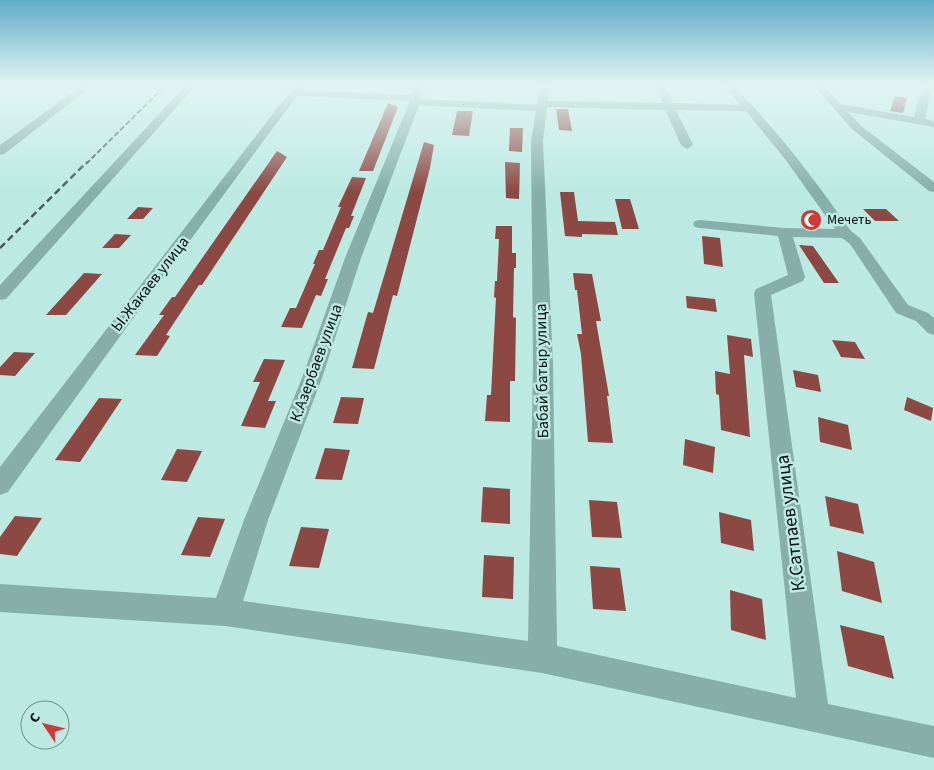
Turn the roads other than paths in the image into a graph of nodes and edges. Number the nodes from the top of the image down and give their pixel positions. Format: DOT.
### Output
graph roads {
  1 [pos="41,120"];
  2 [pos="159,120"];
  3 [pos="273,120"];
  4 [pos="409,120"];
  5 [pos="540,120"];
  6 [pos="675,120"];
  7 [pos="760,120"];
  8 [pos="849,120"];
  9 [pos="912,120"];
  10 [pos="918,121"];
  11 [pos="934,124"];
  12 [pos="0,134"];
  13 [pos="20,135"];
  14 [pos="687,145"];
  15 [pos="0,152"];
  16 [pos="934,188"];
  17 [pos="700,224"];
  18 [pos="784,232"];
  19 [pos="846,234"];
  20 [pos="0,295"];
  21 [pos="934,329"];
  22 [pos="0,485"];
  23 [pos="0,598"];
  24 [pos="225,612"];
  25 [pos="542,658"];
  26 [pos="814,718"];
  27 [pos="934,742"];
  1 -- 13 [label="street"];
  2 -- 20 [label="street"];
  3 -- 22 [label="street, Ы.Жакаев улица"];
  4 -- 24 [label="street, К.Азербаев улица"];
  5 -- 25 [label="street, Бабай батыр улица"];
  6 -- 14 [label="street"];
  7 -- 19 [label="street"];
  8 -- 16 [label="street"];
  9 -- 10 [label="street"];
  10 -- 11 [label="street"];
  12 -- 13 [label="street"];
  13 -- 15 [label="street"];
  17 -- 18 [label="street"];
  18 -- 19 [label="street"];
  18 -- 26 [label="street, К.Сатпаев улица"];
  19 -- 21 [label="street"];
  23 -- 24 [label="street"];
  24 -- 25 [label="street"];
  25 -- 26 [label="street"];
  26 -- 27 [label="street"];
}
